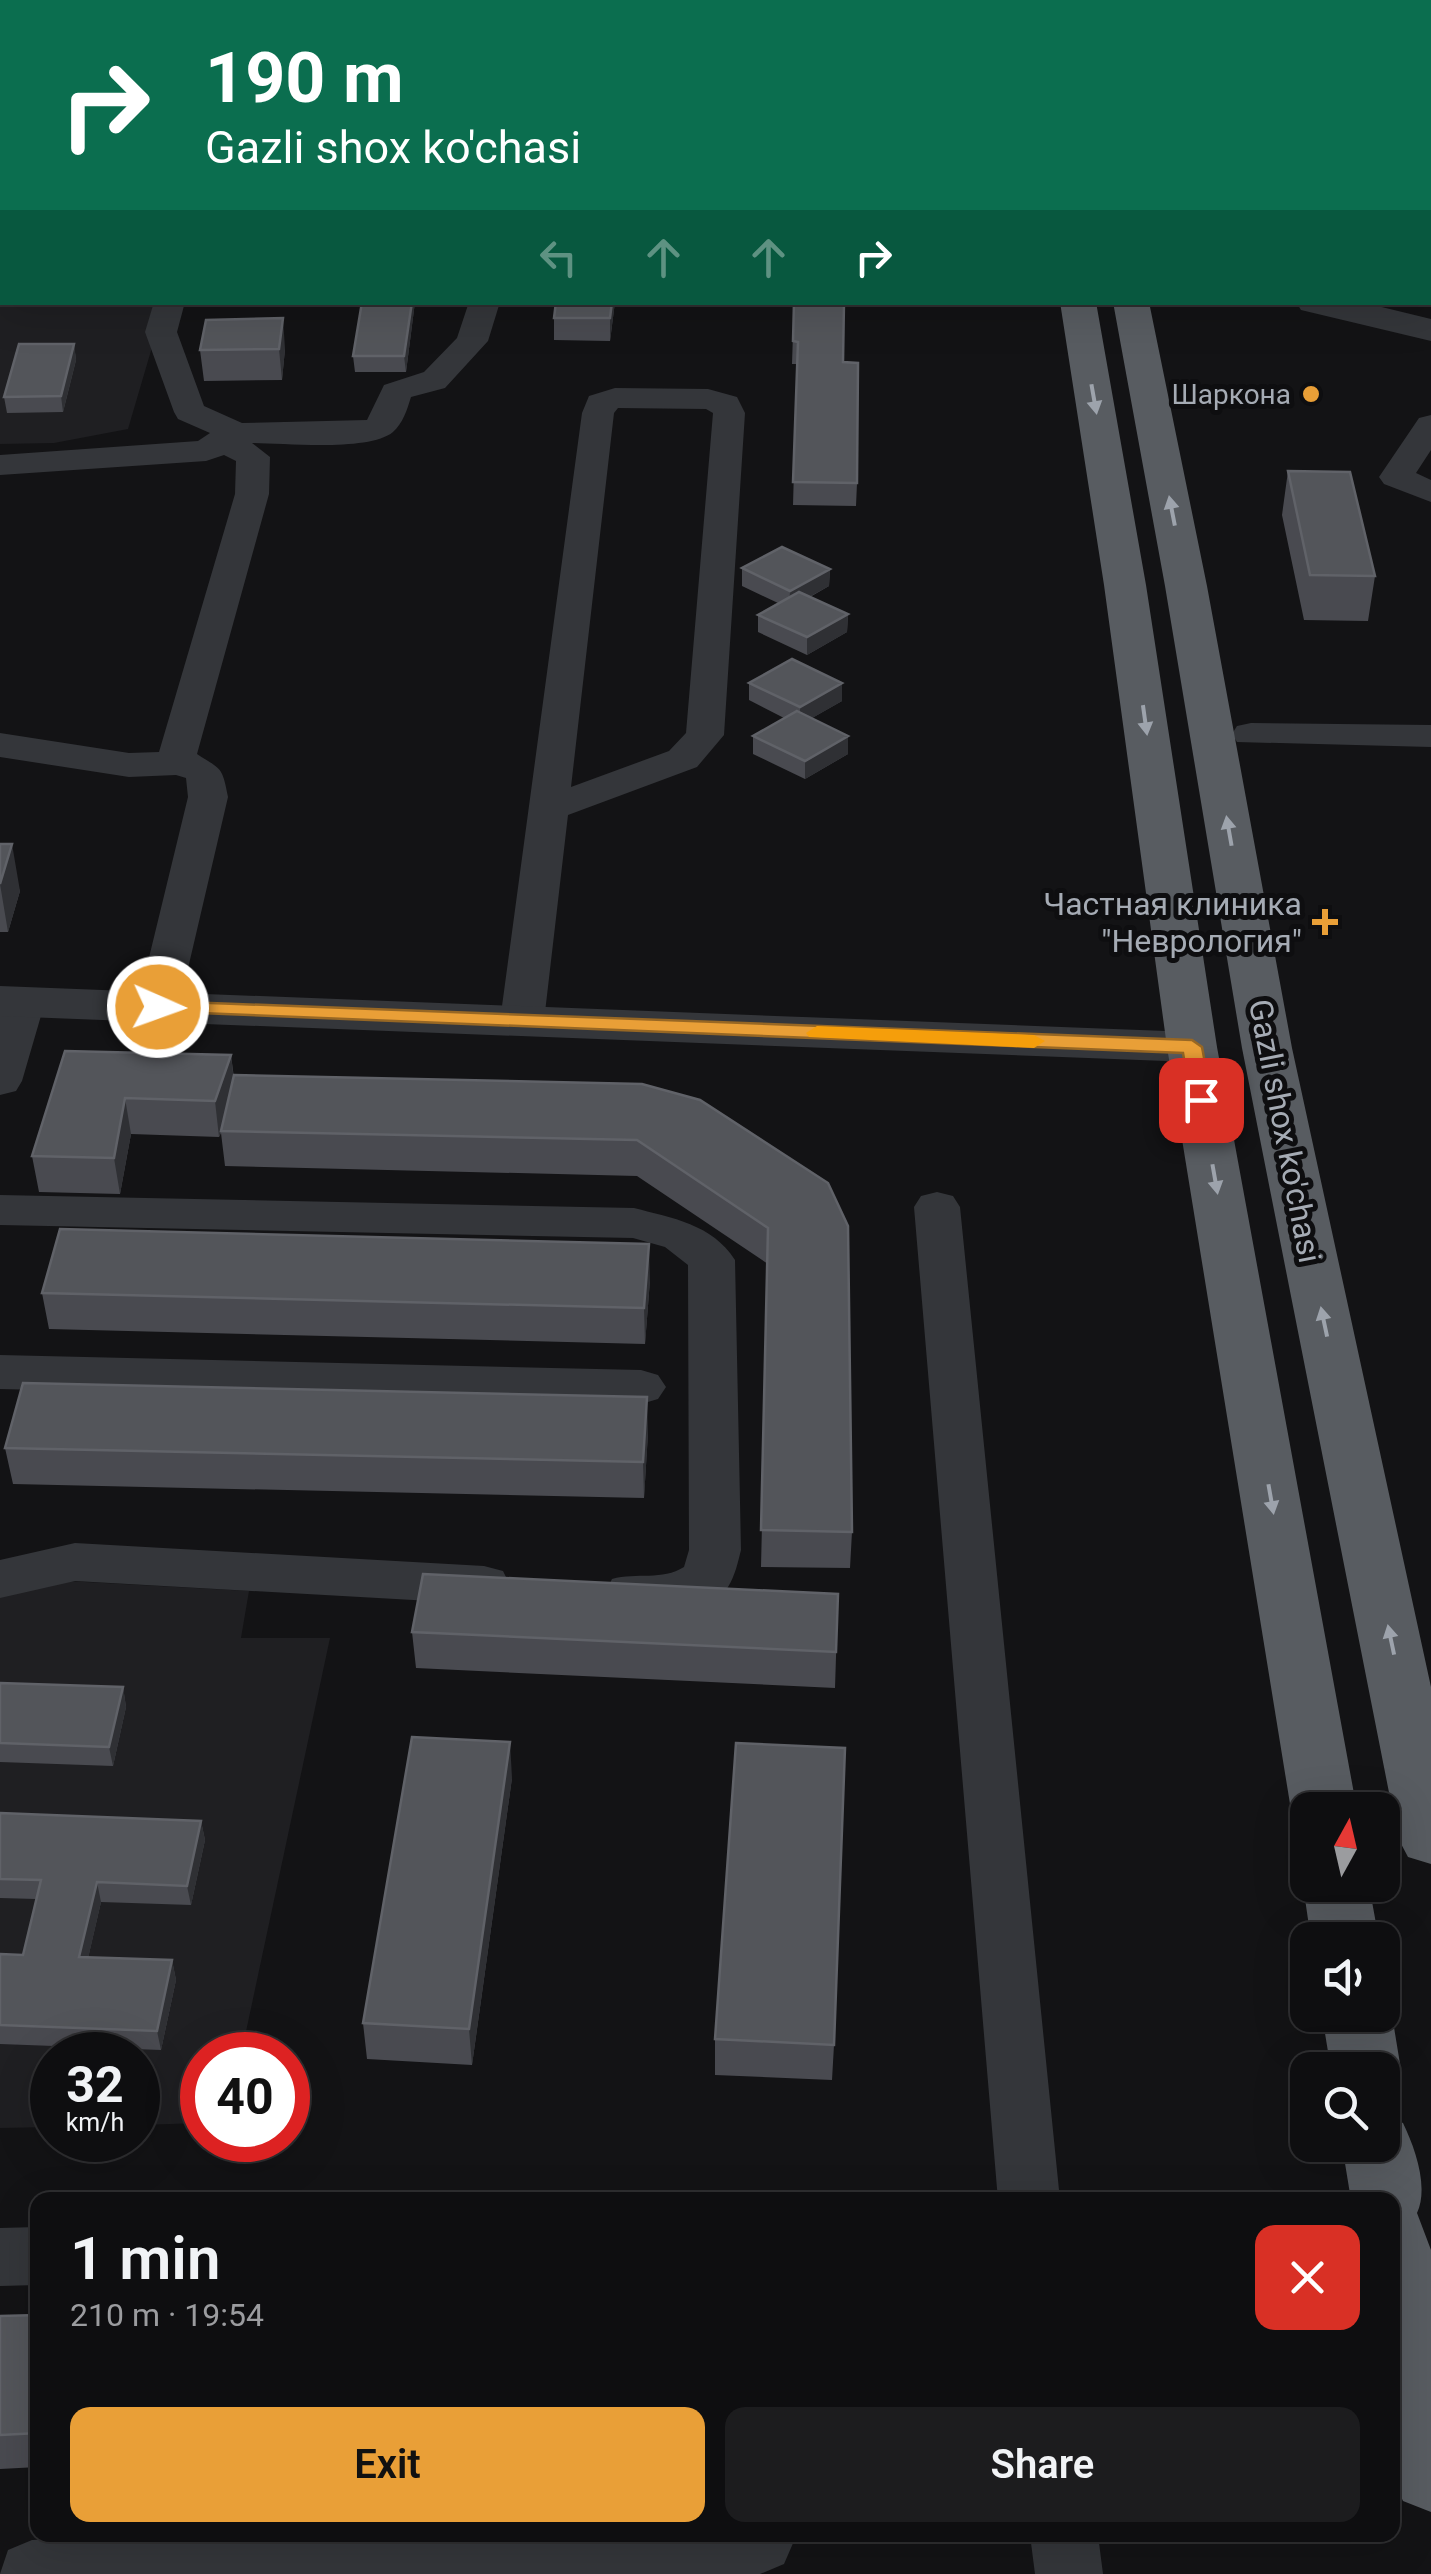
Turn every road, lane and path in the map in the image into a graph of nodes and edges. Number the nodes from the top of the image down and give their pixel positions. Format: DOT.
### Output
graph roads {
  1 [pos="169,305"];
  2 [pos="485,305"];
  3 [pos="1078,305"];
  4 [pos="1132,305"];
  5 [pos="1327,305"];
  6 [pos="1431,330"];
  7 [pos="1431,425"];
  8 [pos="229,437"];
  9 [pos="0,465"];
  10 [pos="1431,492"];
  11 [pos="1251,734"];
  12 [pos="1431,736"];
  13 [pos="0,745"];
  14 [pos="181,763"];
  15 [pos="548,809"];
  16 [pos="12,1001"];
  17 [pos="158,1007"];
  18 [pos="522,1021"];
  19 [pos="1192,1047"];
  20 [pos="0,1081"];
  21 [pos="937,1207"];
  22 [pos="0,1210"];
  23 [pos="0,1372"];
  24 [pos="641,1387"];
  25 [pos="0,1579"];
  26 [pos="523,1587"];
  27 [pos="582,1590"];
  28 [pos="1419,1714"];
  29 [pos="1321,1792"];
  30 [pos="1431,1838"];
  31 [pos="1380,2162"];
  32 [pos="1029,2192"];
  33 [pos="1385,2192"];
  34 [pos="30,2256"];
  35 [pos="0,2257"];
  36 [pos="1400,2286"];
  37 [pos="1431,2475"];
  38 [pos="738,2542"];
  39 [pos="1065,2542"];
  40 [pos="32,2574"];
  41 [pos="1068,2574"];
  1 -- 8 [label="street"];
  2 -- 8 [label="street"];
  3 -- 19 [label="highway, one-way"];
  28 -- 4 [label="highway, Gazli shox ko'chasi, one-way"];
  5 -- 6 [label="street"];
  7 -- 10 [label="street"];
  8 -- 9 [label="street"];
  8 -- 14 [label="street"];
  11 -- 12 [label="street"];
  13 -- 14 [label="street"];
  14 -- 17 [label="street"];
  15 -- 15 [label="street"];
  15 -- 18 [label="street"];
  16 -- 17 [label="street"];
  16 -- 20 [label="street"];
  17 -- 18 [label="street"];
  18 -- 19 [label="street"];
  19 -- 29 [label="highway, one-way"];
  21 -- 32 [label="street"];
  22 -- 27 [label="street"];
  23 -- 24 [label="street"];
  25 -- 26 [label="street"];
  28 -- 30 [label="highway, Gazli shox ko'chasi"];
  31 -- 33 [label="highway"];
  34 -- 35 [label="street"];
  36 -- 37 [label="highway"];
  38 -- 40 [label="street"];
  39 -- 41 [label="street"];
}
